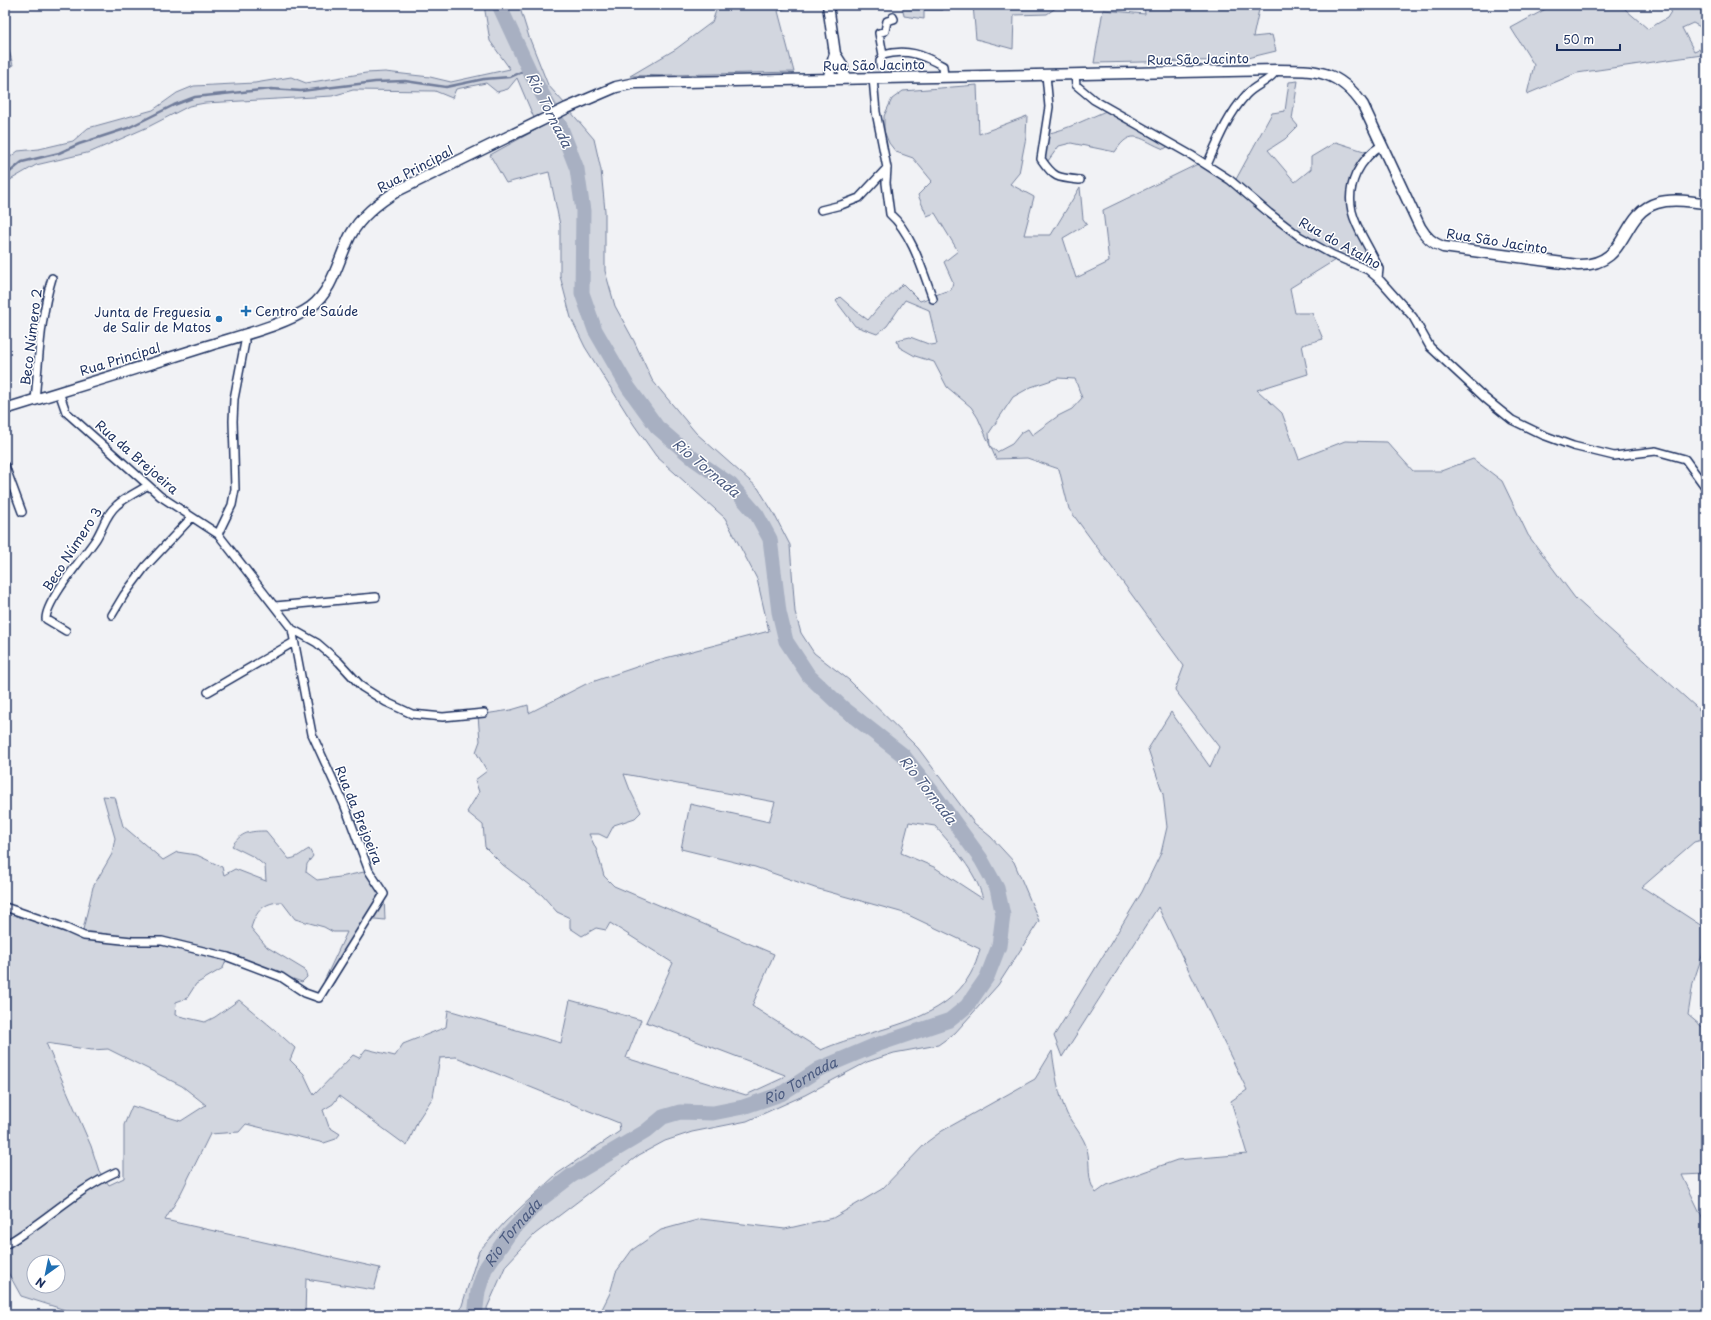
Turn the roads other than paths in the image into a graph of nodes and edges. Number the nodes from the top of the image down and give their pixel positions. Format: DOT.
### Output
graph roads {
  1 [pos="826,6"];
  2 [pos="893,18"];
  3 [pos="835,54"];
  4 [pos="884,55"];
  5 [pos="880,65"];
  6 [pos="1277,70"];
  7 [pos="1075,74"];
  8 [pos="1046,75"];
  9 [pos="944,77"];
  10 [pos="845,78"];
  11 [pos="873,78"];
  12 [pos="829,79"];
  13 [pos="543,119"];
  14 [pos="1382,145"];
  15 [pos="1207,165"];
  16 [pos="887,168"];
  17 [pos="1080,180"];
  18 [pos="1706,204"];
  19 [pos="821,210"];
  20 [pos="52,278"];
  21 [pos="1378,278"];
  22 [pos="933,299"];
  23 [pos="244,334"];
  24 [pos="59,392"];
  25 [pos="35,400"];
  26 [pos="5,409"];
  27 [pos="5,466"];
  28 [pos="148,486"];
  29 [pos="1706,488"];
  30 [pos="22,512"];
  31 [pos="192,517"];
  32 [pos="218,534"];
  33 [pos="376,596"];
  34 [pos="275,606"];
  35 [pos="112,615"];
  36 [pos="292,629"];
  37 [pos="66,631"];
  38 [pos="294,642"];
  39 [pos="208,692"];
  40 [pos="484,713"];
  41 [pos="5,907"];
  42 [pos="116,1172"];
  43 [pos="5,1245"];
  1 -- 3 [label="main road"];
  2 -- 4 [label="street"];
  3 -- 10 [label="main road"];
  3 -- 12 [label="main road"];
  4 -- 5 [label="street"];
  4 -- 9 [label="street"];
  6 -- 7 [label="main road, Rua São Jacinto"];
  6 -- 14 [label="main road, Rua São Jacinto"];
  6 -- 15 [label="street"];
  7 -- 8 [label="main road, Rua São Jacinto"];
  7 -- 15 [label="street, Rua do Atalho"];
  8 -- 9 [label="main road, Rua São Jacinto"];
  8 -- 17 [label="street"];
  9 -- 11 [label="main road, Rua São Jacinto"];
  10 -- 11 [label="main road, Rua São Jacinto"];
  10 -- 12 [label="main road, Rua São Jacinto"];
  11 -- 16 [label="street"];
  12 -- 13 [label="main road, Rua São Jacinto"];
  13 -- 23 [label="main road, Rua Principal"];
  14 -- 18 [label="main road, Rua São Jacinto"];
  14 -- 21 [label="street"];
  15 -- 21 [label="street, Rua do Atalho"];
  16 -- 19 [label="street"];
  16 -- 22 [label="street"];
  20 -- 25 [label="street, Beco Número 2"];
  21 -- 29 [label="street, Rua do Atalho"];
  23 -- 24 [label="main road, Rua Principal"];
  23 -- 32 [label="street"];
  24 -- 25 [label="main road, Rua Principal"];
  24 -- 28 [label="street, Rua da Brejoeira"];
  25 -- 26 [label="main road, Rua Principal"];
  27 -- 30 [label="street"];
  28 -- 31 [label="street, Rua da Brejoeira"];
  28 -- 37 [label="street, Beco Número 3"];
  31 -- 32 [label="street, Rua da Brejoeira"];
  31 -- 35 [label="street"];
  32 -- 34 [label="street, Rua da Brejoeira"];
  33 -- 34 [label="street"];
  34 -- 36 [label="street, Rua da Brejoeira"];
  36 -- 38 [label="street, Rua da Brejoeira"];
  36 -- 40 [label="street"];
  38 -- 39 [label="street"];
  38 -- 41 [label="street, Rua da Brejoeira"];
  42 -- 43 [label="street"];
}
